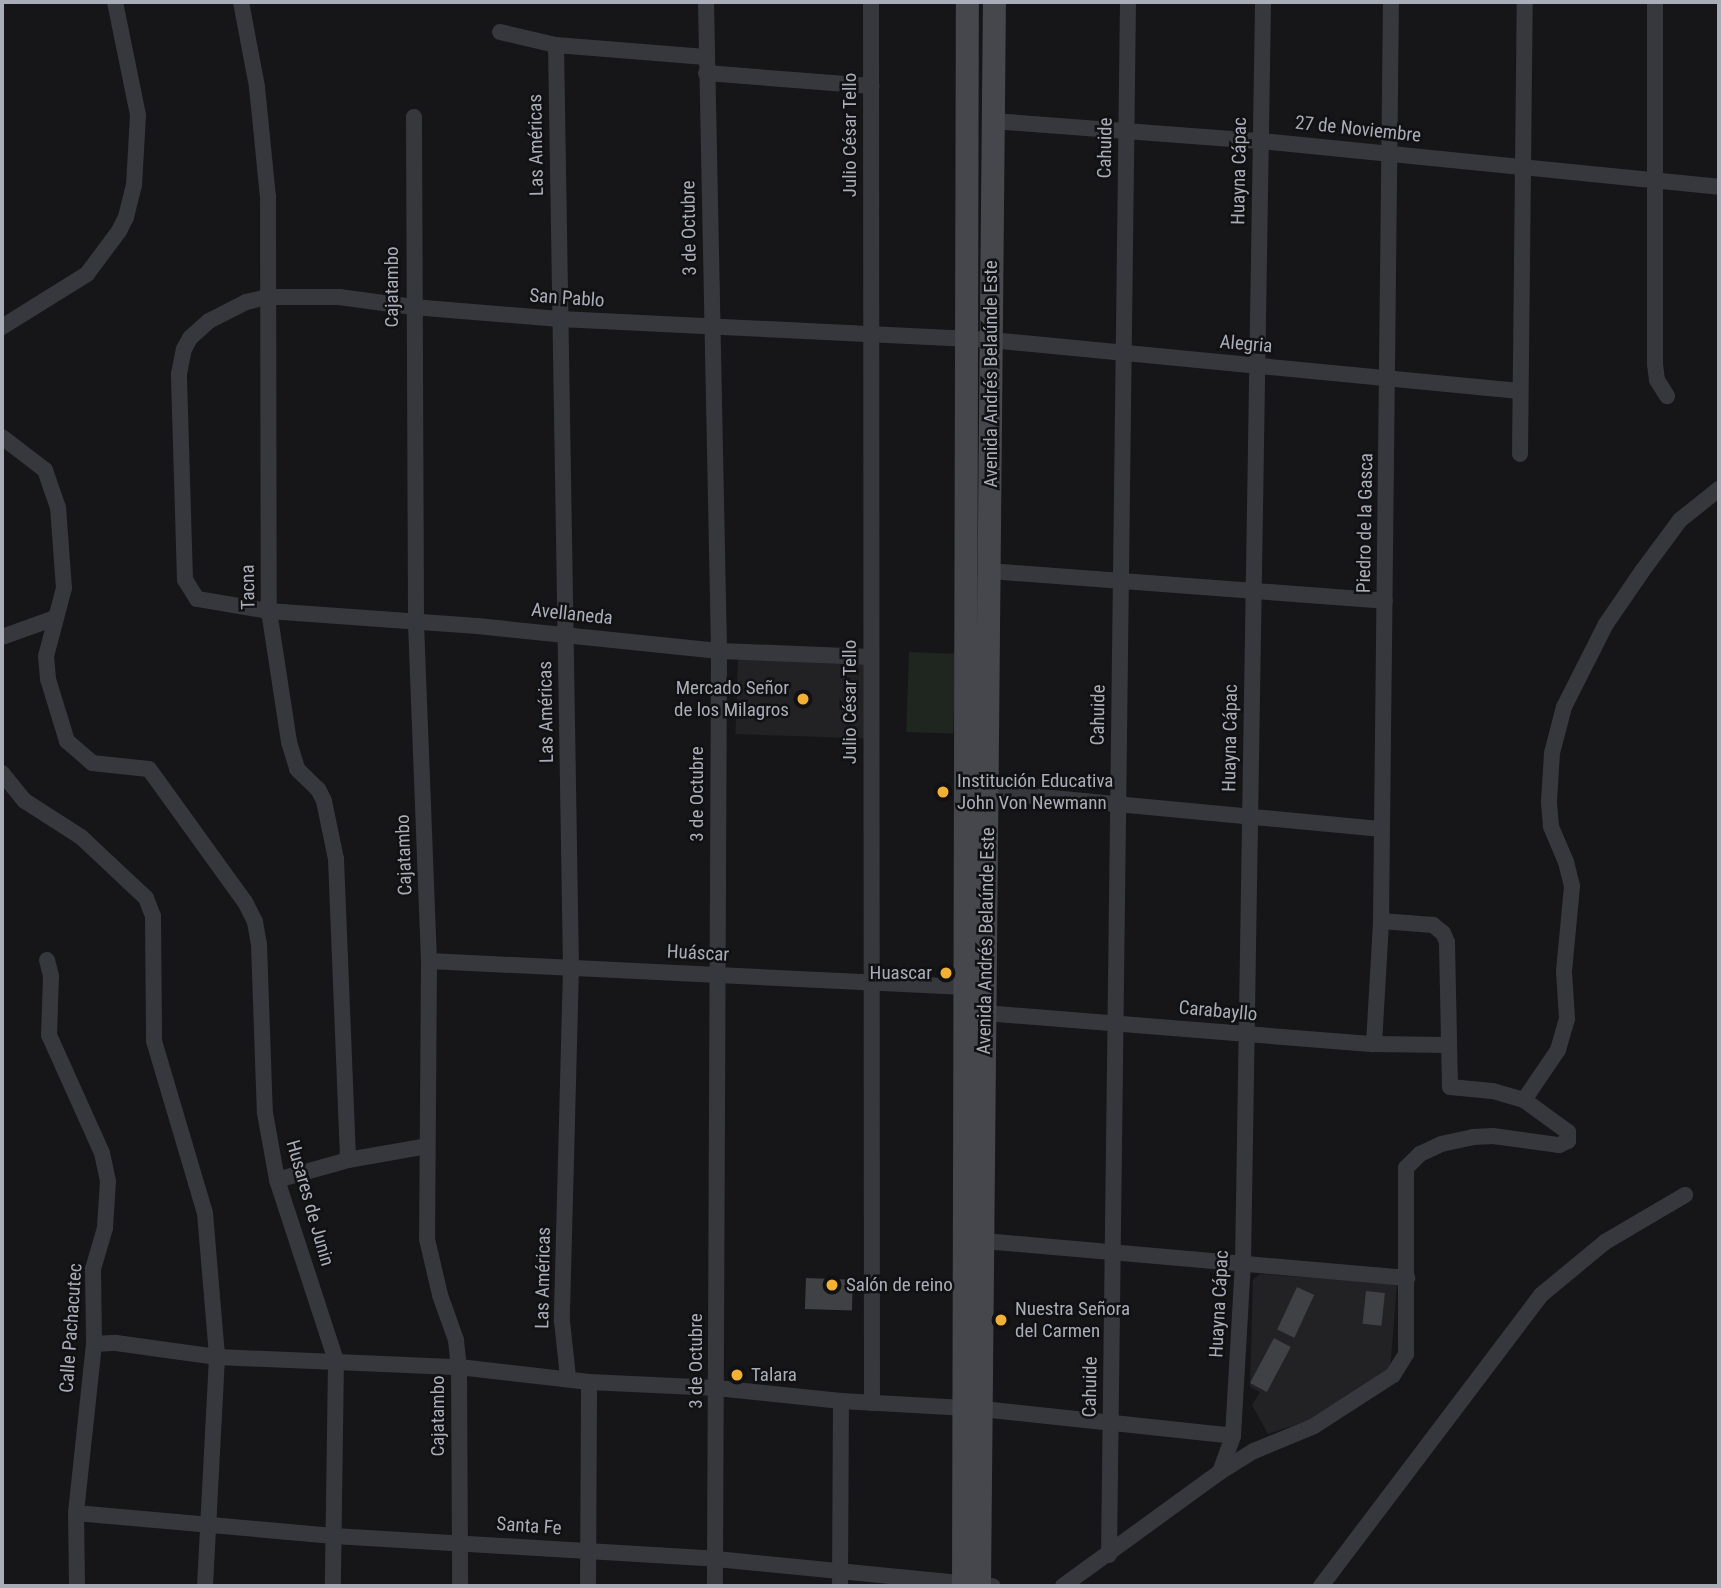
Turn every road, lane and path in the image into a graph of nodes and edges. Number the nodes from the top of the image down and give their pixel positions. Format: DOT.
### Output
graph roads {
  1 [pos="116,2"];
  2 [pos="242,2"];
  3 [pos="706,2"];
  4 [pos="871,2"];
  5 [pos="967,2"];
  6 [pos="994,2"];
  7 [pos="1128,2"];
  8 [pos="1263,2"];
  9 [pos="1391,2"];
  10 [pos="1525,2"];
  11 [pos="1655,2"];
  12 [pos="500,32"];
  13 [pos="556,45"];
  14 [pos="706,65"];
  15 [pos="871,86"];
  16 [pos="414,117"];
  17 [pos="993,121"];
  18 [pos="1126,132"];
  19 [pos="1261,141"];
  20 [pos="1390,153"];
  21 [pos="1523,167"];
  22 [pos="1654,181"];
  23 [pos="1719,187"];
  24 [pos="268,297"];
  25 [pos="413,307"];
  26 [pos="560,319"];
  27 [pos="2,327"];
  28 [pos="712,327"];
  29 [pos="871,334"];
  30 [pos="967,339"];
  31 [pos="991,340"];
  32 [pos="184,349"];
  33 [pos="1123,353"];
  34 [pos="1257,366"];
  35 [pos="1387,378"];
  36 [pos="1520,391"];
  37 [pos="1667,396"];
  38 [pos="2,437"];
  39 [pos="1520,454"];
  40 [pos="1719,489"];
  41 [pos="989,572"];
  42 [pos="1120,581"];
  43 [pos="1254,591"];
  44 [pos="1385,601"];
  45 [pos="269,611"];
  46 [pos="55,618"];
  47 [pos="416,623"];
  48 [pos="566,634"];
  49 [pos="2,636"];
  50 [pos="719,650"];
  51 [pos="871,657"];
  52 [pos="2,773"];
  53 [pos="977,791"];
  54 [pos="1118,804"];
  55 [pos="1250,816"];
  56 [pos="1382,829"];
  57 [pos="1381,921"];
  58 [pos="47,960"];
  59 [pos="429,961"];
  60 [pos="571,968"];
  61 [pos="717,975"];
  62 [pos="872,983"];
  63 [pos="965,987"];
  64 [pos="985,1013"];
  65 [pos="1115,1024"];
  66 [pos="1246,1034"];
  67 [pos="1374,1044"];
  68 [pos="1448,1045"];
  69 [pos="1524,1100"];
  70 [pos="427,1146"];
  71 [pos="348,1160"];
  72 [pos="277,1180"];
  73 [pos="1685,1195"];
  74 [pos="974,1240"];
  75 [pos="1113,1253"];
  76 [pos="1243,1264"];
  77 [pos="1407,1278"];
  78 [pos="94,1344"];
  79 [pos="217,1357"];
  80 [pos="336,1360"];
  81 [pos="459,1367"];
  82 [pos="568,1377"];
  83 [pos="589,1382"];
  84 [pos="717,1388"];
  85 [pos="841,1401"];
  86 [pos="872,1403"];
  87 [pos="974,1409"];
  88 [pos="1111,1422"];
  89 [pos="1233,1437"];
  90 [pos="1220,1472"];
  91 [pos="76,1513"];
  92 [pos="206,1525"];
  93 [pos="334,1536"];
  94 [pos="460,1542"];
  95 [pos="588,1551"];
  96 [pos="1109,1555"];
  97 [pos="716,1559"];
  98 [pos="841,1579"];
  99 [pos="76,1586"];
  100 [pos="205,1586"];
  101 [pos="333,1586"];
  102 [pos="460,1586"];
  103 [pos="588,1586"];
  104 [pos="715,1586"];
  105 [pos="971,1586"];
  106 [pos="993,1586"];
  107 [pos="1063,1586"];
  108 [pos="1321,1586"];
  1 -- 27 [label="street"];
  2 -- 24 [label="street, Tacna"];
  3 -- 14 [label="street, 3 de Octubre"];
  4 -- 15 [label="street, Julio César Tello"];
  5 -- 30 [label="street, Avenida Andrés Belaúnde Este"];
  6 -- 17 [label="street, Avenida Andrés Belaúnde Este"];
  7 -- 18 [label="street, Cahuide"];
  8 -- 19 [label="street, Huayna Cápac"];
  9 -- 20 [label="street, Piedro de la Gasca"];
  10 -- 21 [label="street"];
  11 -- 22 [label="street"];
  12 -- 13 [label="street"];
  13 -- 14 [label="street"];
  13 -- 26 [label="street, Las Américas"];
  14 -- 15 [label="street"];
  14 -- 28 [label="street, 3 de Octubre"];
  15 -- 29 [label="street, Julio César Tello"];
  16 -- 25 [label="street, Cajatambo"];
  17 -- 18 [label="street, 27 de Noviembre"];
  17 -- 31 [label="street, Avenida Andrés Belaúnde Este"];
  18 -- 19 [label="street, 27 de Noviembre"];
  18 -- 33 [label="street, Cahuide"];
  19 -- 20 [label="street, 27 de Noviembre"];
  19 -- 34 [label="street, Huayna Cápac"];
  20 -- 21 [label="street, 27 de Noviembre"];
  20 -- 35 [label="street, Piedro de la Gasca"];
  21 -- 22 [label="street, 27 de Noviembre"];
  21 -- 36 [label="street"];
  22 -- 23 [label="street, 27 de Noviembre"];
  22 -- 37 [label="street"];
  24 -- 25 [label="street, San Pablo"];
  24 -- 32 [label="street, San Pablo"];
  24 -- 45 [label="street, Tacna"];
  25 -- 26 [label="street, San Pablo"];
  25 -- 47 [label="street, Cajatambo"];
  26 -- 28 [label="street, San Pablo"];
  26 -- 48 [label="street, Las Américas"];
  28 -- 29 [label="street, San Pablo"];
  28 -- 50 [label="street, 3 de Octubre"];
  29 -- 30 [label="street, San Pablo"];
  29 -- 51 [label="street, Julio César Tello"];
  30 -- 31 [label="street, Alegria"];
  30 -- 53 [label="street, Avenida Andrés Belaúnde Este"];
  31 -- 33 [label="street, Alegria"];
  31 -- 41 [label="street, Avenida Andrés Belaúnde Este"];
  32 -- 45 [label="street, Avellaneda"];
  33 -- 34 [label="street, Alegria"];
  33 -- 42 [label="street, Cahuide"];
  34 -- 35 [label="street, Alegria"];
  34 -- 43 [label="street, Huayna Cápac"];
  35 -- 36 [label="street, Alegria"];
  35 -- 44 [label="street, Piedro de la Gasca"];
  36 -- 39 [label="street"];
  38 -- 46 [label="street, Husares de Junin"];
  40 -- 69 [label="street"];
  41 -- 42 [label="street"];
  41 -- 53 [label="street, Avenida Andrés Belaúnde Este"];
  42 -- 43 [label="street"];
  42 -- 54 [label="street, Cahuide"];
  43 -- 44 [label="street"];
  43 -- 55 [label="street, Huayna Cápac"];
  44 -- 56 [label="street, Piedro de la Gasca"];
  45 -- 47 [label="street, Avellaneda"];
  45 -- 71 [label="street, Tacna"];
  46 -- 49 [label="street"];
  46 -- 72 [label="street, Husares de Junin"];
  47 -- 48 [label="street, Avellaneda"];
  47 -- 59 [label="street, Cajatambo"];
  48 -- 50 [label="street, Avellaneda"];
  48 -- 60 [label="street, Las Américas"];
  50 -- 51 [label="street, Avellaneda"];
  50 -- 61 [label="street, 3 de Octubre"];
  51 -- 62 [label="street, Julio César Tello"];
  52 -- 79 [label="street"];
  53 -- 54 [label="street"];
  53 -- 63 [label="street, Avenida Andrés Belaúnde Este"];
  53 -- 64 [label="street, Avenida Andrés Belaúnde Este"];
  54 -- 55 [label="street"];
  54 -- 65 [label="street, Cahuide"];
  55 -- 56 [label="street"];
  55 -- 66 [label="street, Huayna Cápac"];
  56 -- 57 [label="street, Piedro de la Gasca"];
  57 -- 67 [label="street, Piedro de la Gasca"];
  57 -- 68 [label="street"];
  58 -- 78 [label="street, Calle Pachacutec"];
  59 -- 60 [label="street, Huáscar"];
  59 -- 70 [label="street, Cajatambo"];
  60 -- 61 [label="street, Huáscar"];
  60 -- 82 [label="street, Las Américas"];
  61 -- 62 [label="street, Huáscar"];
  61 -- 84 [label="street, 3 de Octubre"];
  62 -- 63 [label="street, Huáscar"];
  62 -- 86 [label="street, Julio César Tello"];
  63 -- 74 [label="street, Avenida Andrés Belaúnde Este"];
  64 -- 65 [label="street, Carabayllo"];
  64 -- 74 [label="street, Avenida Andrés Belaúnde Este"];
  65 -- 66 [label="street, Carabayllo"];
  65 -- 75 [label="street, Cahuide"];
  66 -- 67 [label="street, Carabayllo"];
  66 -- 76 [label="street, Huayna Cápac"];
  67 -- 68 [label="street, Carabayllo"];
  68 -- 69 [label="street"];
  69 -- 77 [label="street"];
  70 -- 71 [label="street"];
  70 -- 81 [label="street, Cajatambo"];
  71 -- 72 [label="street"];
  72 -- 80 [label="street, Husares de Junin"];
  73 -- 108 [label="street"];
  74 -- 75 [label="street"];
  74 -- 87 [label="street, Avenida Andrés Belaúnde Este"];
  75 -- 76 [label="street"];
  75 -- 88 [label="street, Cahuide"];
  76 -- 77 [label="street"];
  76 -- 89 [label="street, Huayna Cápac"];
  77 -- 90 [label="street"];
  78 -- 79 [label="street"];
  78 -- 91 [label="street, Calle Pachacutec"];
  79 -- 80 [label="street"];
  79 -- 92 [label="street"];
  80 -- 81 [label="street"];
  80 -- 93 [label="street, Husares de Junin"];
  81 -- 82 [label="street"];
  81 -- 94 [label="street, Cajatambo"];
  82 -- 83 [label="street"];
  83 -- 84 [label="street"];
  83 -- 95 [label="street"];
  84 -- 85 [label="street"];
  84 -- 97 [label="street, 3 de Octubre"];
  85 -- 86 [label="street"];
  85 -- 98 [label="street"];
  86 -- 87 [label="street"];
  87 -- 88 [label="street"];
  87 -- 105 [label="street, Avenida Andrés Belaúnde Este"];
  88 -- 89 [label="street"];
  88 -- 96 [label="street, Cahuide"];
  89 -- 90 [label="street, Huayna Cápac"];
  90 -- 96 [label="street"];
  91 -- 92 [label="street, Santa Fe"];
  91 -- 99 [label="street, Calle Pachacutec"];
  92 -- 93 [label="street, Santa Fe"];
  92 -- 100 [label="street"];
  93 -- 94 [label="street, Santa Fe"];
  93 -- 101 [label="street, Husares de Junin"];
  94 -- 95 [label="street, Santa Fe"];
  94 -- 102 [label="street, Cajatambo"];
  95 -- 97 [label="street, Santa Fe"];
  95 -- 103 [label="street"];
  96 -- 107 [label="street"];
  97 -- 98 [label="street, Santa Fe"];
  97 -- 104 [label="street, 3 de Octubre"];
  98 -- 105 [label="street, Santa Fe"];
  105 -- 106 [label="street, Santa Fe"];
}
